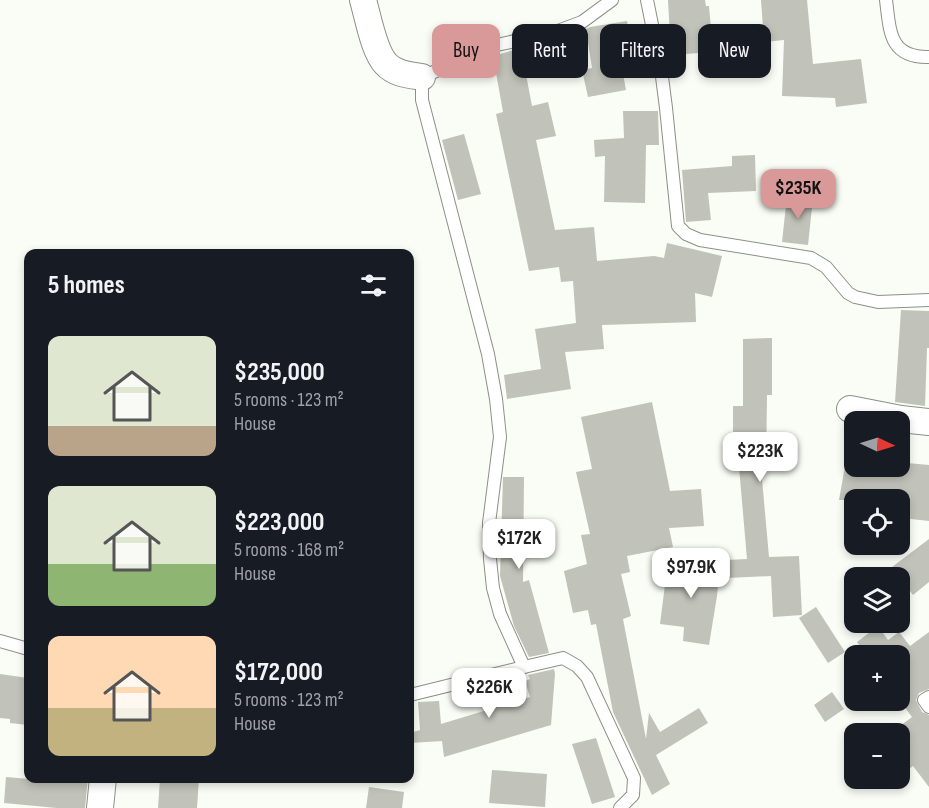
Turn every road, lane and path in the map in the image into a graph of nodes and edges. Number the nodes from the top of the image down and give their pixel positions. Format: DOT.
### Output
graph roads {
  1 [pos="363,0"];
  2 [pos="612,0"];
  3 [pos="646,0"];
  4 [pos="886,0"];
  5 [pos="929,57"];
  6 [pos="422,77"];
  7 [pos="929,300"];
  8 [pos="850,409"];
  9 [pos="929,422"];
  10 [pos="0,641"];
  11 [pos="24,648"];
  12 [pos="524,667"];
  13 [pos="414,694"];
  14 [pos="929,697"];
  15 [pos="929,707"];
  16 [pos="102,783"];
  17 [pos="100,808"];
  18 [pos="620,808"];
  1 -- 6 [label="street"];
  2 -- 6 [label="lane"];
  3 -- 7 [label="lane"];
  4 -- 5 [label="lane"];
  6 -- 12 [label="lane"];
  8 -- 9 [label="street"];
  10 -- 11 [label="lane"];
  12 -- 13 [label="lane"];
  12 -- 18 [label="lane"];
  14 -- 15 [label="lane"];
  16 -- 17 [label="street"];
}
